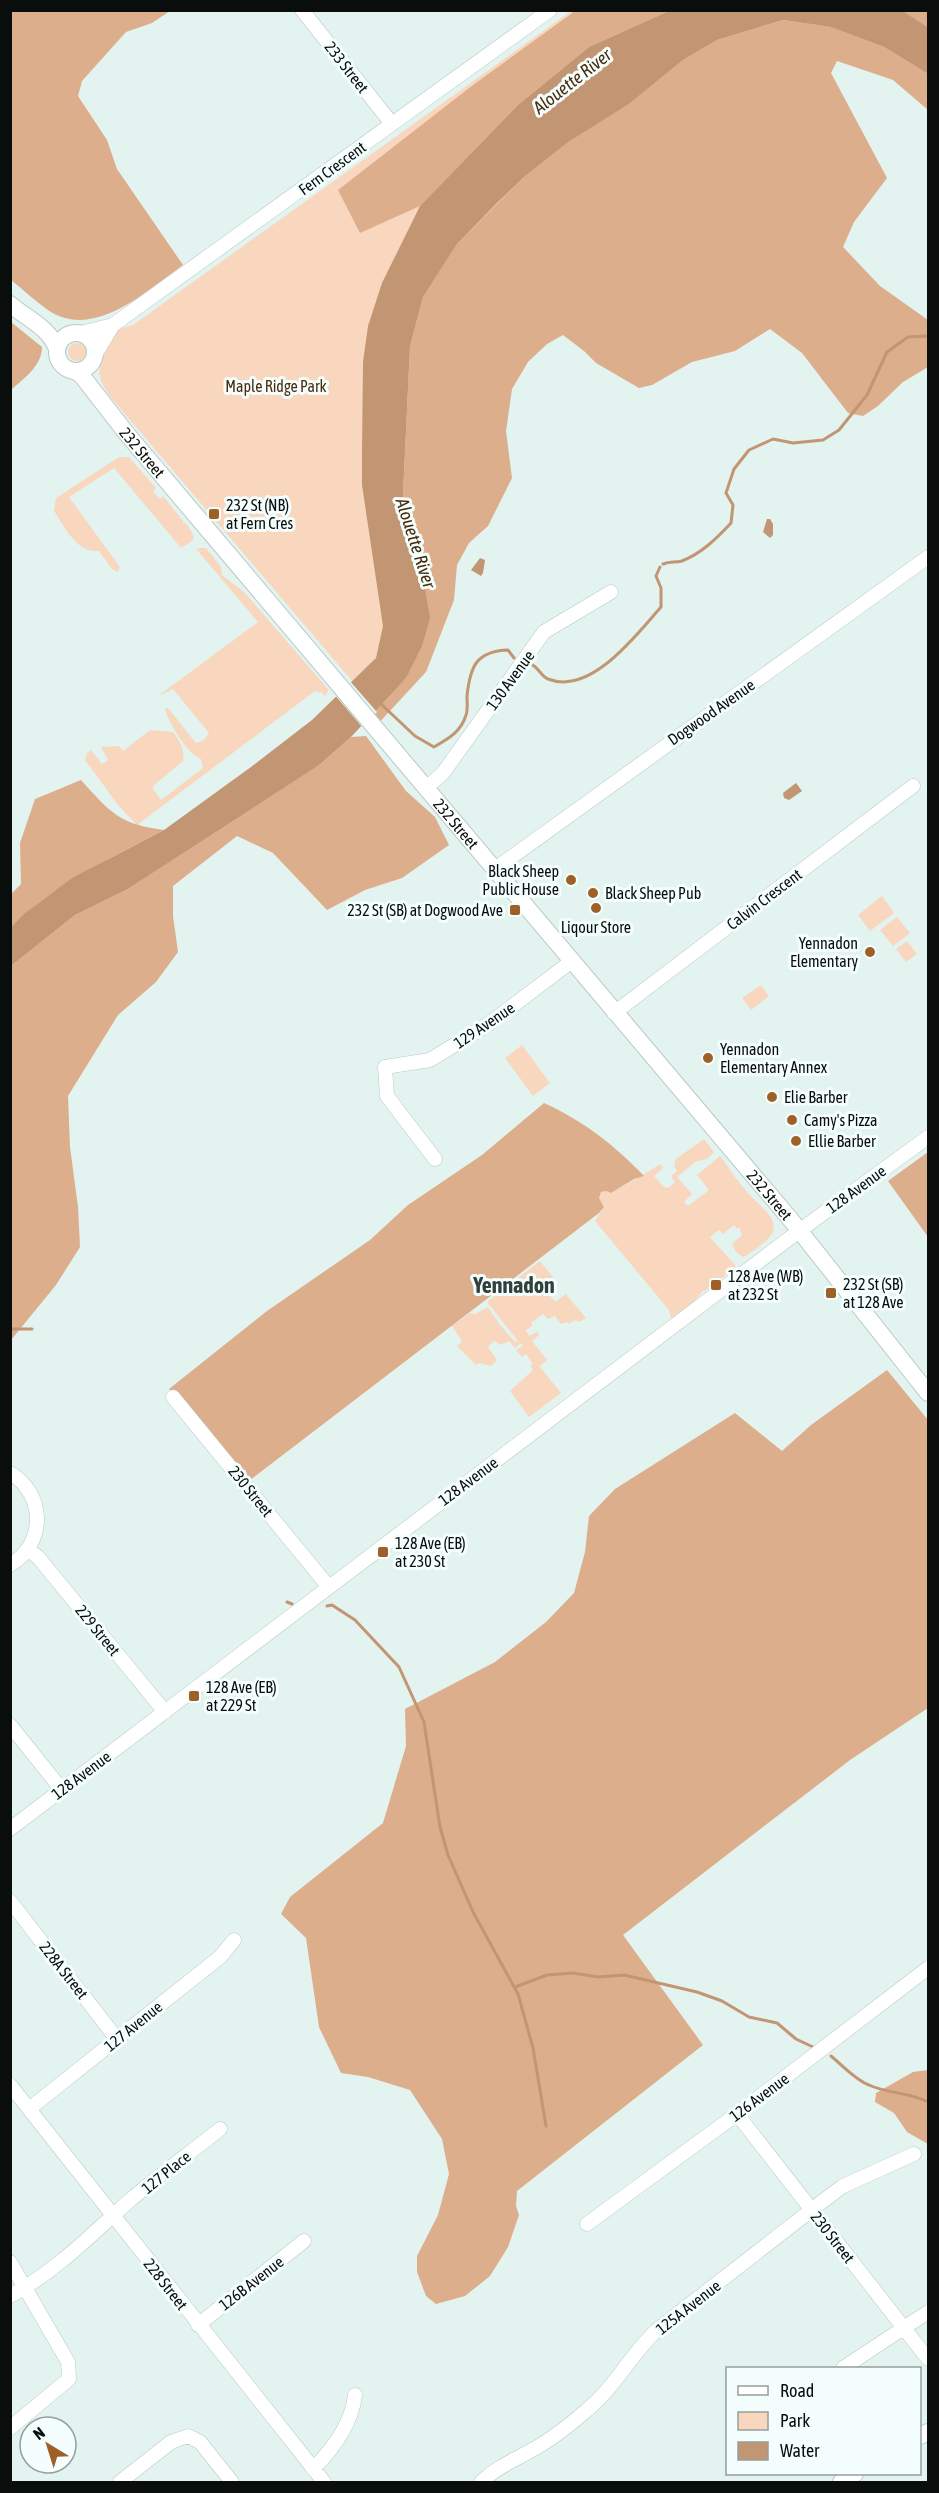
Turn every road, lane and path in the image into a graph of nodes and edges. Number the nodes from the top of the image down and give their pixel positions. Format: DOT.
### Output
graph roads {
  1 [pos="302,10"];
  2 [pos="550,10"];
  3 [pos="393,124"];
  4 [pos="10,304"];
  5 [pos="39,325"];
  6 [pos="113,325"];
  7 [pos="76,333"];
  8 [pos="57,349"];
  9 [pos="95,357"];
  10 [pos="75,371"];
  11 [pos="97,394"];
  12 [pos="928,557"];
  13 [pos="611,592"];
  14 [pos="913,786"];
  15 [pos="426,788"];
  16 [pos="495,869"];
  17 [pos="572,961"];
  18 [pos="614,1013"];
  19 [pos="928,1137"];
  20 [pos="435,1159"];
  21 [pos="799,1231"];
  22 [pos="928,1393"];
  23 [pos="173,1396"];
  24 [pos="10,1473"];
  25 [pos="28,1550"];
  26 [pos="10,1565"];
  27 [pos="328,1586"];
  28 [pos="165,1712"];
  29 [pos="10,1725"];
  30 [pos="62,1790"];
  31 [pos="10,1829"];
  32 [pos="10,1901"];
  33 [pos="234,1940"];
  34 [pos="928,1968"];
  35 [pos="117,2039"];
  36 [pos="10,2085"];
  37 [pos="29,2109"];
  38 [pos="737,2114"];
  39 [pos="220,2129"];
  40 [pos="914,2154"];
  41 [pos="812,2210"];
  42 [pos="114,2217"];
  43 [pos="587,2224"];
  44 [pos="304,2241"];
  45 [pos="10,2262"];
  46 [pos="26,2288"];
  47 [pos="10,2296"];
  48 [pos="928,2312"];
  49 [pos="198,2325"];
  50 [pos="905,2329"];
  51 [pos="928,2359"];
  52 [pos="845,2367"];
  53 [pos="355,2395"];
  54 [pos="10,2428"];
  55 [pos="313,2469"];
  56 [pos="120,2482"];
  57 [pos="232,2482"];
  58 [pos="324,2482"];
  59 [pos="481,2482"];
  1 -- 3 [label="street, 233 Street"];
  2 -- 3 [label="street, Fern Crescent"];
  3 -- 6 [label="street, Fern Crescent"];
  4 -- 5 [label="main road"];
  5 -- 7 [label="main road"];
  5 -- 8 [label="main road"];
  6 -- 7 [label="street, Fern Crescent"];
  6 -- 9 [label="street, Fern Crescent"];
  7 -- 8 [label="main road"];
  7 -- 9 [label="main road"];
  8 -- 10 [label="main road"];
  9 -- 10 [label="main road"];
  9 -- 11 [label="main road"];
  10 -- 11 [label="main road, 232 Street"];
  11 -- 15 [label="main road, 232 Street"];
  12 -- 16 [label="street, Dogwood Avenue"];
  13 -- 15 [label="street, 130 Avenue"];
  14 -- 18 [label="street, Calvin Crescent"];
  15 -- 16 [label="main road, 232 Street"];
  16 -- 17 [label="main road, 232 Street"];
  17 -- 18 [label="main road, 232 Street"];
  17 -- 20 [label="street, 129 Avenue"];
  18 -- 21 [label="main road, 232 Street"];
  19 -- 21 [label="street, 128 Avenue"];
  21 -- 22 [label="main road, 232 Street"];
  21 -- 27 [label="street, 128 Avenue"];
  23 -- 27 [label="street, 230 Street"];
  24 -- 25 [label="street"];
  25 -- 26 [label="street"];
  25 -- 28 [label="street, 229 Street"];
  27 -- 28 [label="street, 128 Avenue"];
  28 -- 30 [label="street, 128 Avenue"];
  29 -- 30 [label="street"];
  30 -- 31 [label="street, 128 Avenue"];
  32 -- 35 [label="street, 228A Street"];
  33 -- 35 [label="street, 127 Avenue"];
  34 -- 38 [label="street, 126 Avenue"];
  35 -- 37 [label="street, 127 Avenue"];
  36 -- 37 [label="street, 228 Street"];
  37 -- 42 [label="street, 228 Street"];
  38 -- 41 [label="street, 230 Street"];
  38 -- 43 [label="street, 126 Avenue"];
  39 -- 42 [label="street, 127 Place"];
  40 -- 41 [label="street, 125A Avenue"];
  41 -- 50 [label="street, 230 Street"];
  41 -- 59 [label="street, 125A Avenue"];
  42 -- 46 [label="street"];
  42 -- 49 [label="street, 228 Street"];
  44 -- 49 [label="street, 126B Avenue"];
  45 -- 46 [label="street"];
  46 -- 47 [label="street"];
  46 -- 54 [label="street"];
  48 -- 50 [label="street"];
  49 -- 55 [label="street, 228 Street"];
  50 -- 51 [label="street, 230 Street"];
  50 -- 52 [label="street"];
  53 -- 55 [label="street"];
  55 -- 58 [label="street, 228 Street"];
  56 -- 57 [label="street"];
}
